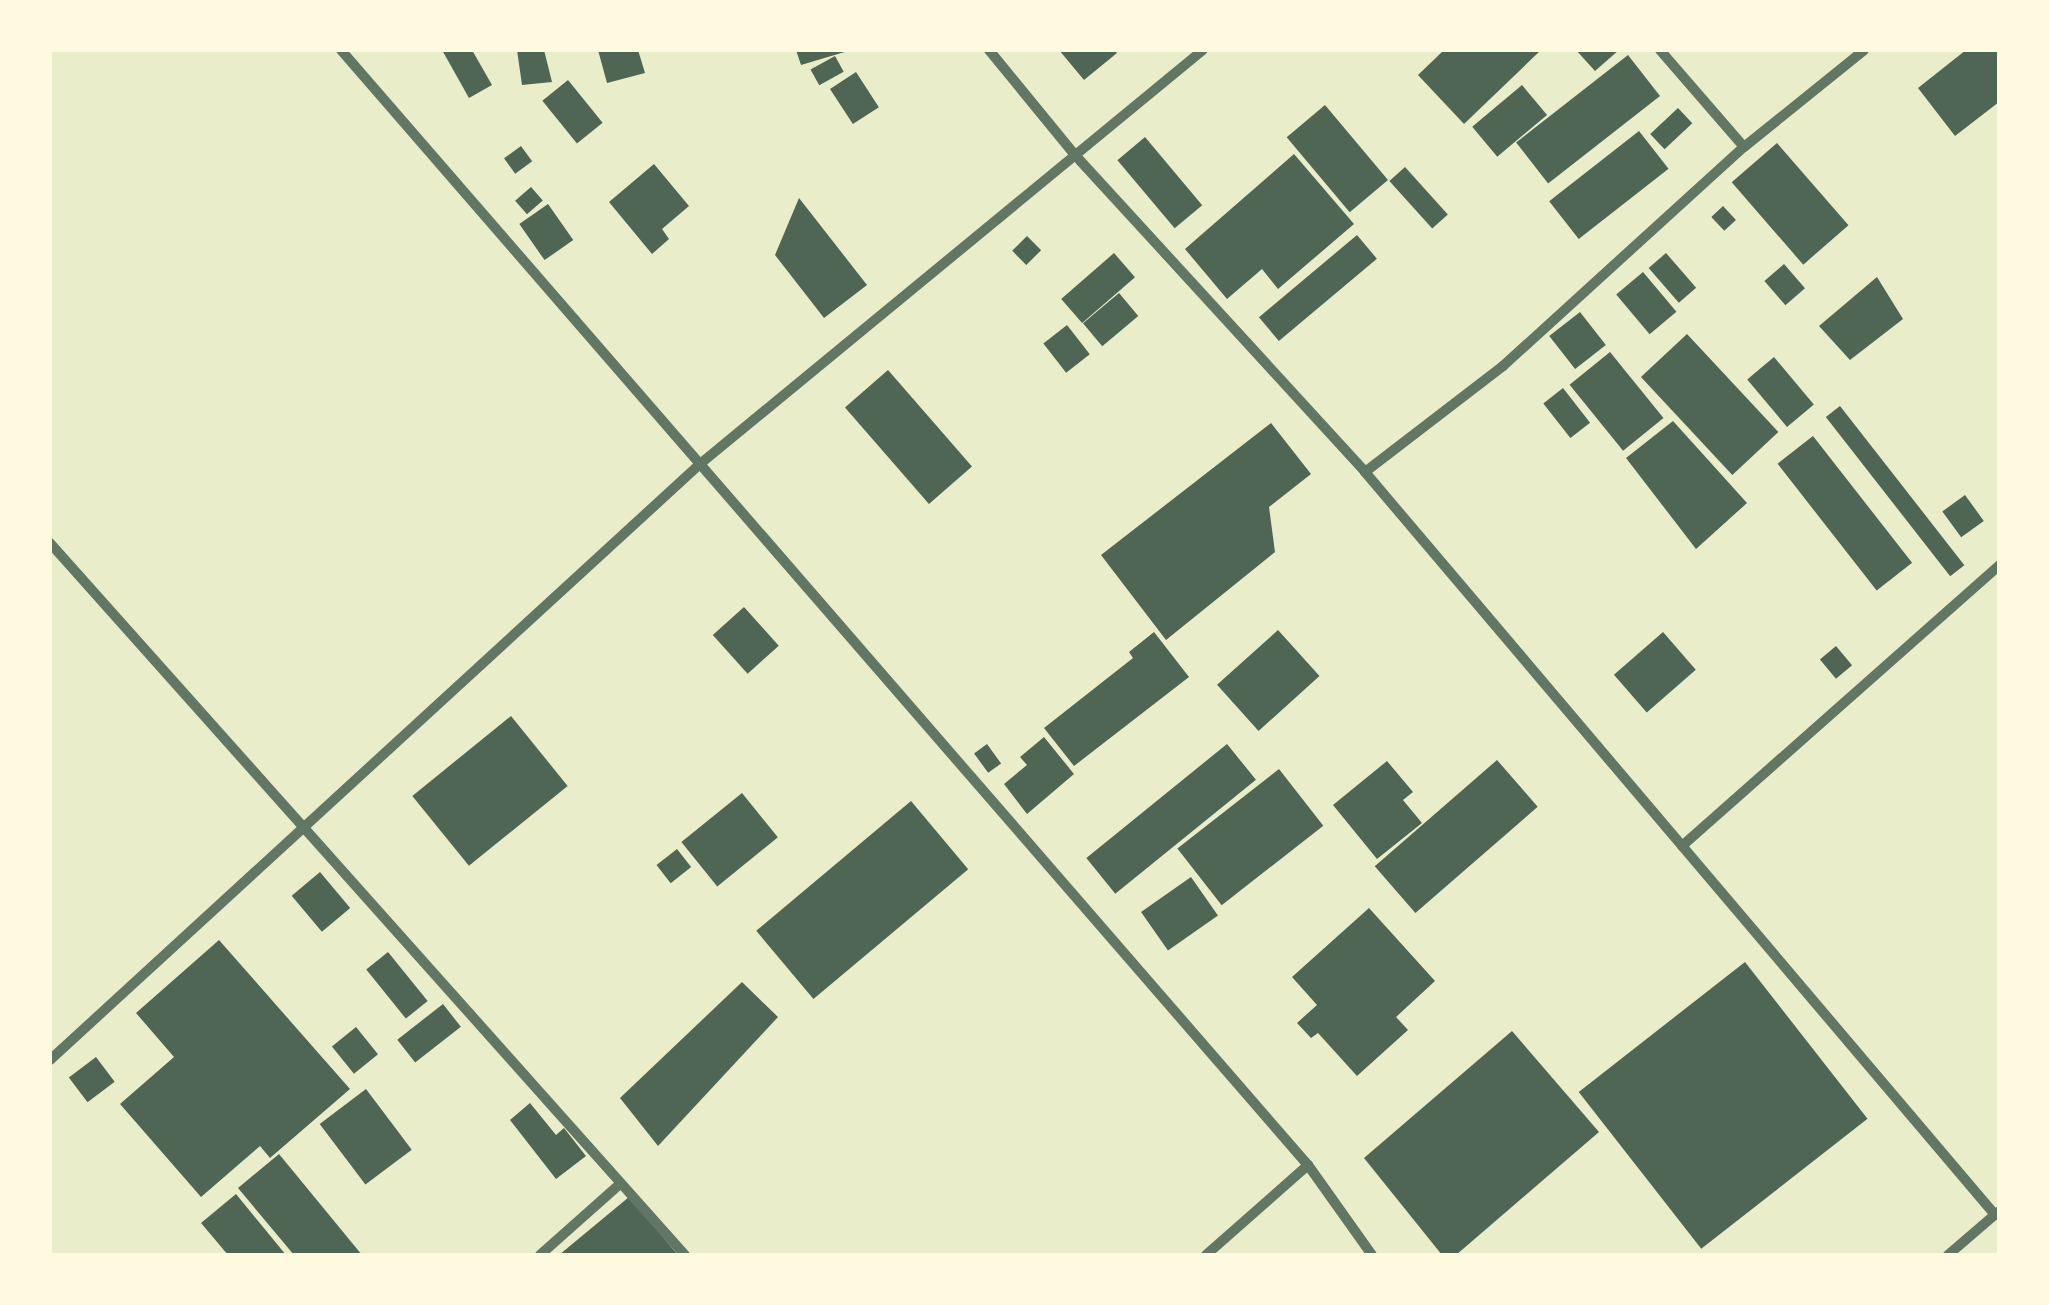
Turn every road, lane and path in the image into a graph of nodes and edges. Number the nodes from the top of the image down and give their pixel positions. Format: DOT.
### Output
graph roads {
  1 [pos="341,50"];
  2 [pos="989,50"];
  3 [pos="1203,50"];
  4 [pos="1660,50"];
  5 [pos="1864,50"];
  6 [pos="1744,147"];
  7 [pos="1074,156"];
  8 [pos="700,464"];
  9 [pos="1365,472"];
  10 [pos="50,543"];
  11 [pos="1999,566"];
  12 [pos="300,827"];
  13 [pos="1682,846"];
  14 [pos="50,1060"];
  15 [pos="1308,1165"];
  16 [pos="621,1183"];
  17 [pos="1997,1214"];
  18 [pos="540,1255"];
  19 [pos="686,1255"];
  20 [pos="1206,1255"];
  21 [pos="1372,1255"];
  22 [pos="1948,1255"];
  1 -- 8 [label="street"];
  2 -- 7 [label="street"];
  3 -- 7 [label="street"];
  4 -- 6 [label="street"];
  5 -- 6 [label="street"];
  6 -- 9 [label="street"];
  7 -- 8 [label="street"];
  7 -- 9 [label="street"];
  8 -- 12 [label="street"];
  8 -- 15 [label="street"];
  9 -- 13 [label="street"];
  10 -- 12 [label="street"];
  11 -- 13 [label="street"];
  12 -- 14 [label="street"];
  12 -- 16 [label="street"];
  13 -- 17 [label="street"];
  15 -- 20 [label="street"];
  15 -- 21 [label="street"];
  16 -- 18 [label="street"];
  16 -- 19 [label="street"];
  17 -- 22 [label="street"];
}
